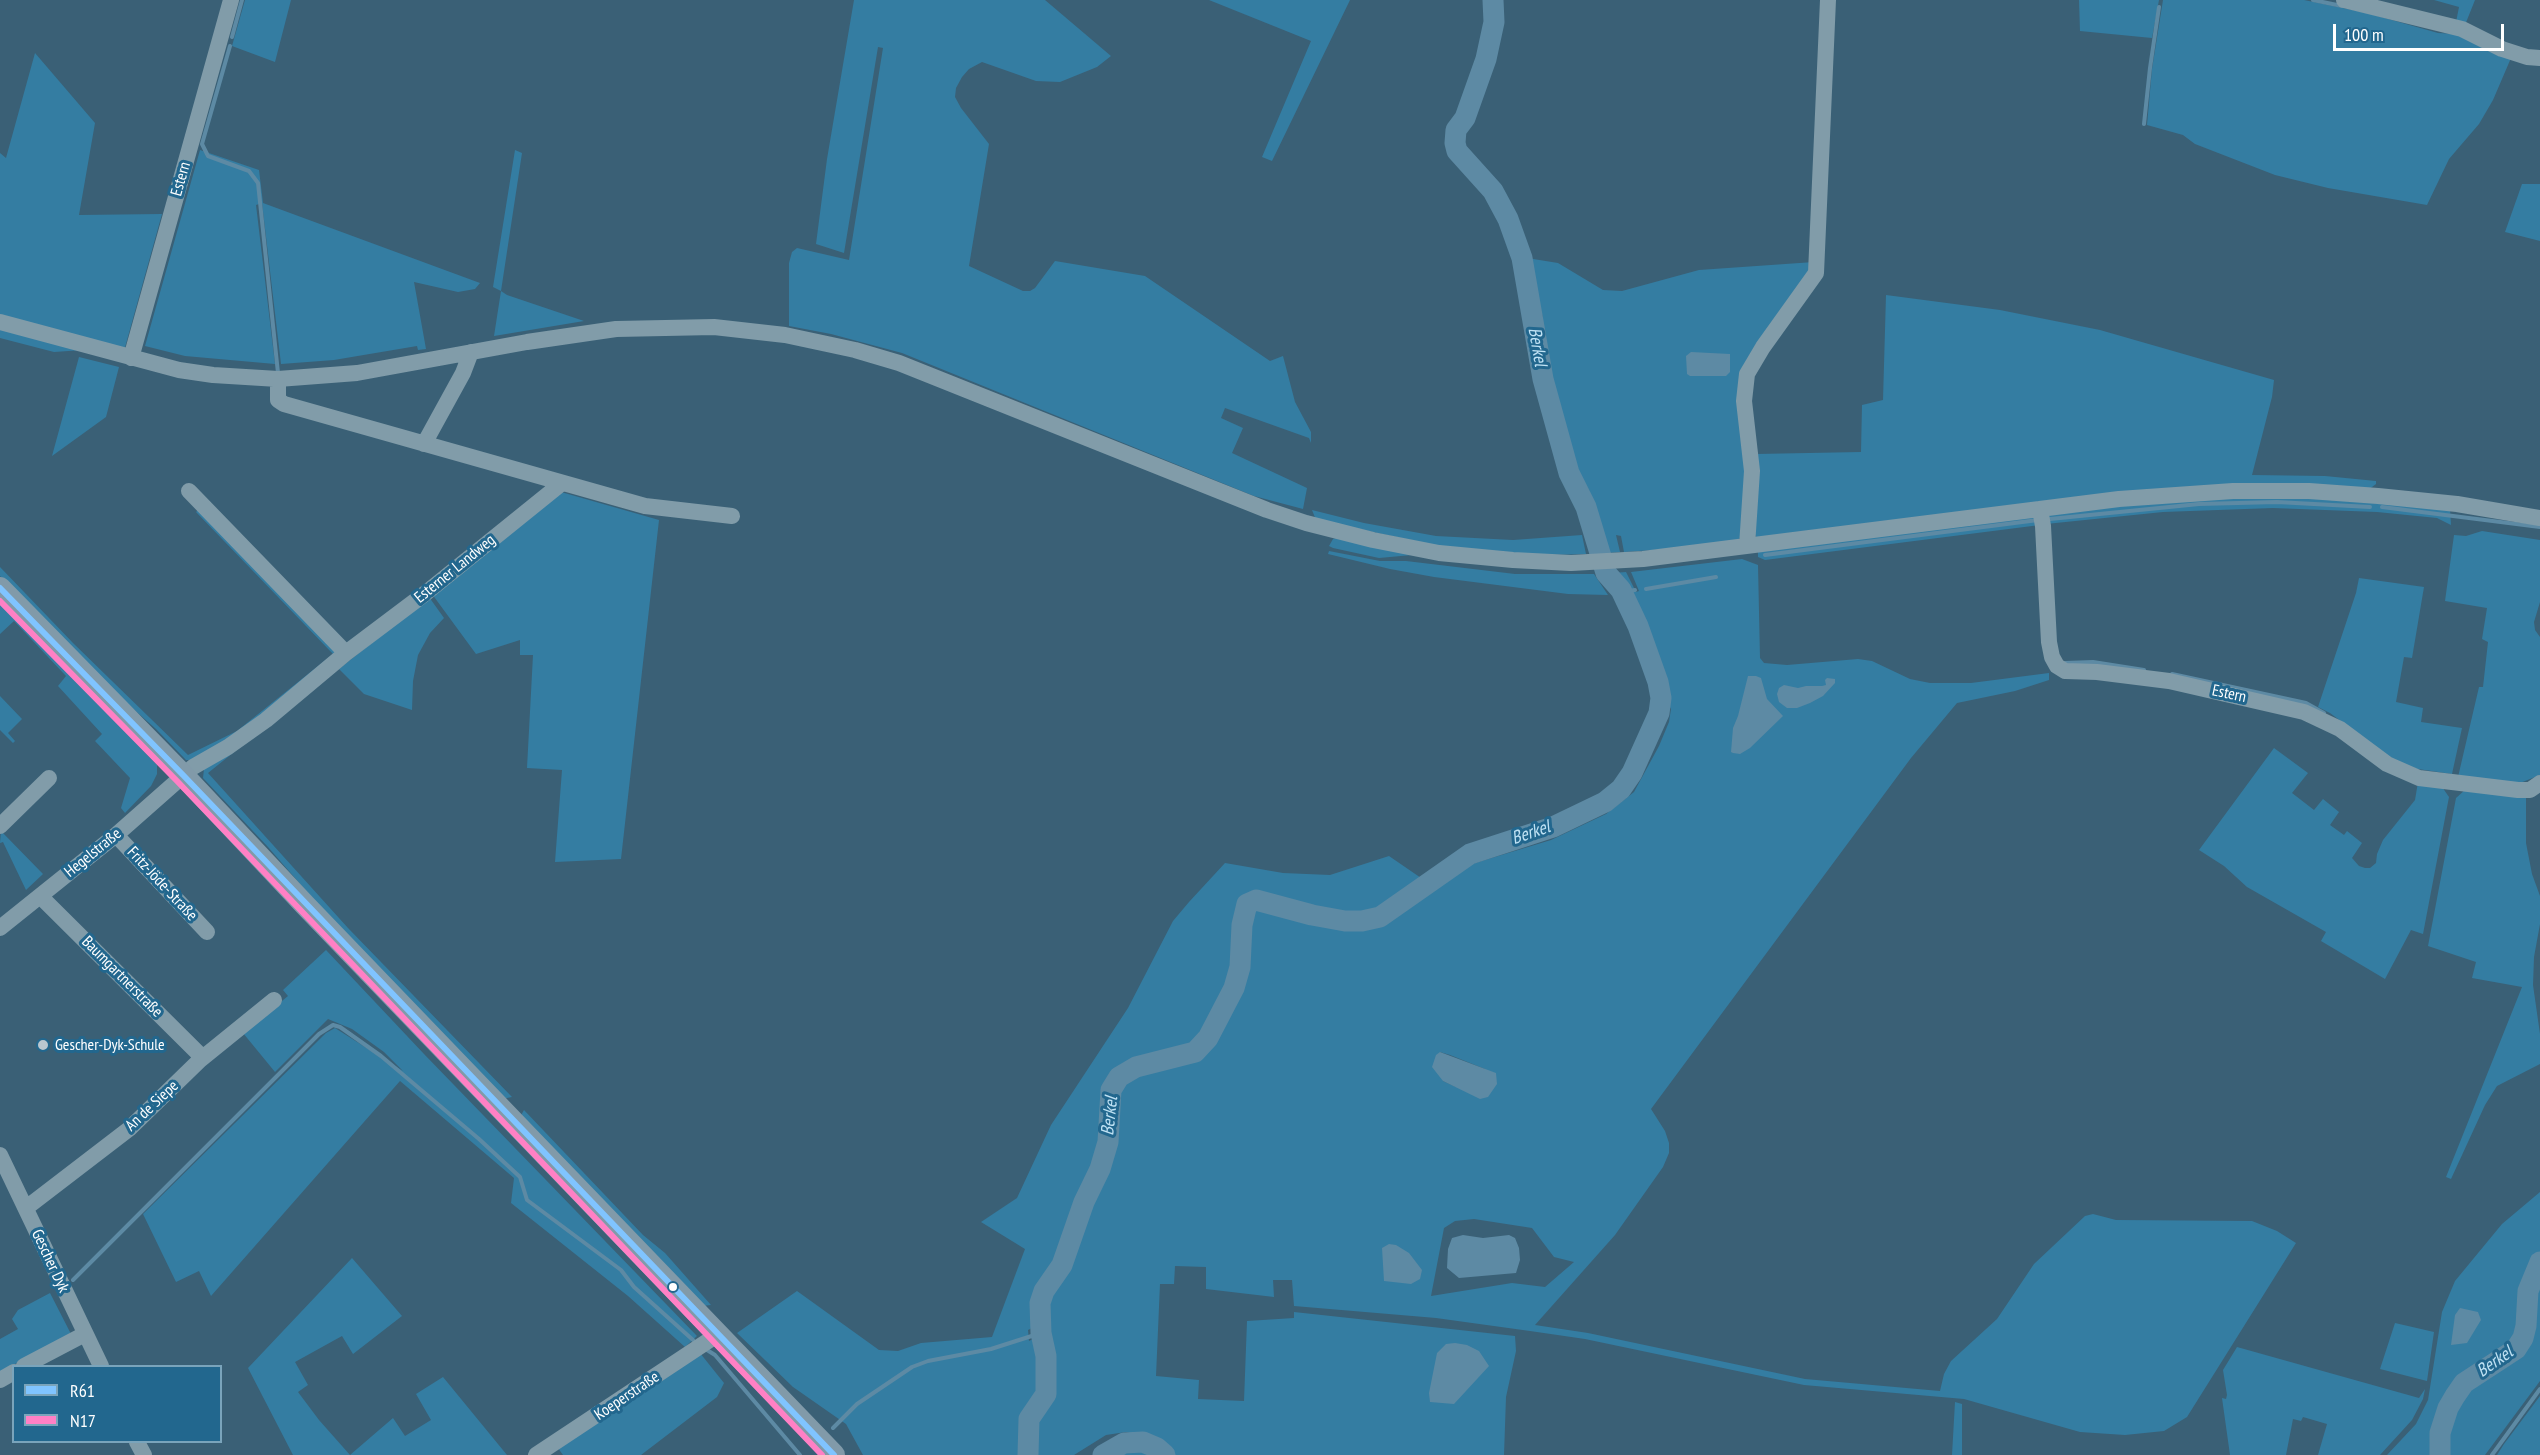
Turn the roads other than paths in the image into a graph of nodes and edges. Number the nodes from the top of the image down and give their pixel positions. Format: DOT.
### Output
graph roads {
  1 [pos="231,0"];
  2 [pos="1828,0"];
  3 [pos="2344,0"];
  4 [pos="2540,58"];
  5 [pos="0,322"];
  6 [pos="471,352"];
  7 [pos="131,358"];
  8 [pos="278,379"];
  9 [pos="424,444"];
  10 [pos="562,483"];
  11 [pos="189,491"];
  12 [pos="2040,509"];
  13 [pos="732,516"];
  14 [pos="2540,518"];
  15 [pos="1747,546"];
  16 [pos="0,588"];
  17 [pos="346,653"];
  18 [pos="183,775"];
  19 [pos="49,778"];
  20 [pos="2540,783"];
  21 [pos="0,826"];
  22 [pos="116,835"];
  23 [pos="40,896"];
  24 [pos="2,923"];
  25 [pos="207,932"];
  26 [pos="274,1000"];
  27 [pos="200,1060"];
  28 [pos="0,1155"];
  29 [pos="26,1208"];
  30 [pos="85,1334"];
  31 [pos="717,1335"];
  32 [pos="26,1365"];
  33 [pos="100,1365"];
  34 [pos="536,1455"];
  35 [pos="834,1455"];
  1 -- 7 [label="street, Estern"];
  2 -- 15 [label="street"];
  3 -- 4 [label="street"];
  5 -- 7 [label="street"];
  6 -- 8 [label="street"];
  6 -- 9 [label="street"];
  6 -- 15 [label="street"];
  7 -- 8 [label="street"];
  8 -- 9 [label="street"];
  9 -- 10 [label="street"];
  10 -- 13 [label="street"];
  10 -- 17 [label="street, Esterner Landweg"];
  11 -- 17 [label="street"];
  12 -- 14 [label="street"];
  12 -- 15 [label="street"];
  12 -- 20 [label="street, Estern"];
  16 -- 18 [label="main road"];
  17 -- 18 [label="street, Esterner Landweg"];
  18 -- 22 [label="street, Hegelstraße"];
  18 -- 31 [label="main road"];
  19 -- 21 [label="street"];
  22 -- 23 [label="street, Hegelstraße"];
  22 -- 25 [label="street, Fritz-Jöde-Straße"];
  23 -- 24 [label="street, Hegelstraße"];
  23 -- 27 [label="street, Baumgartnerstraße"];
  26 -- 27 [label="street, An de Siepe"];
  27 -- 29 [label="street, An de Siepe"];
  28 -- 29 [label="street, Gescher Dyk"];
  29 -- 30 [label="street, Gescher Dyk"];
  30 -- 32 [label="street"];
  30 -- 33 [label="street, Gescher Dyk"];
  31 -- 34 [label="street, Koeperstraße"];
  31 -- 35 [label="main road"];
}
